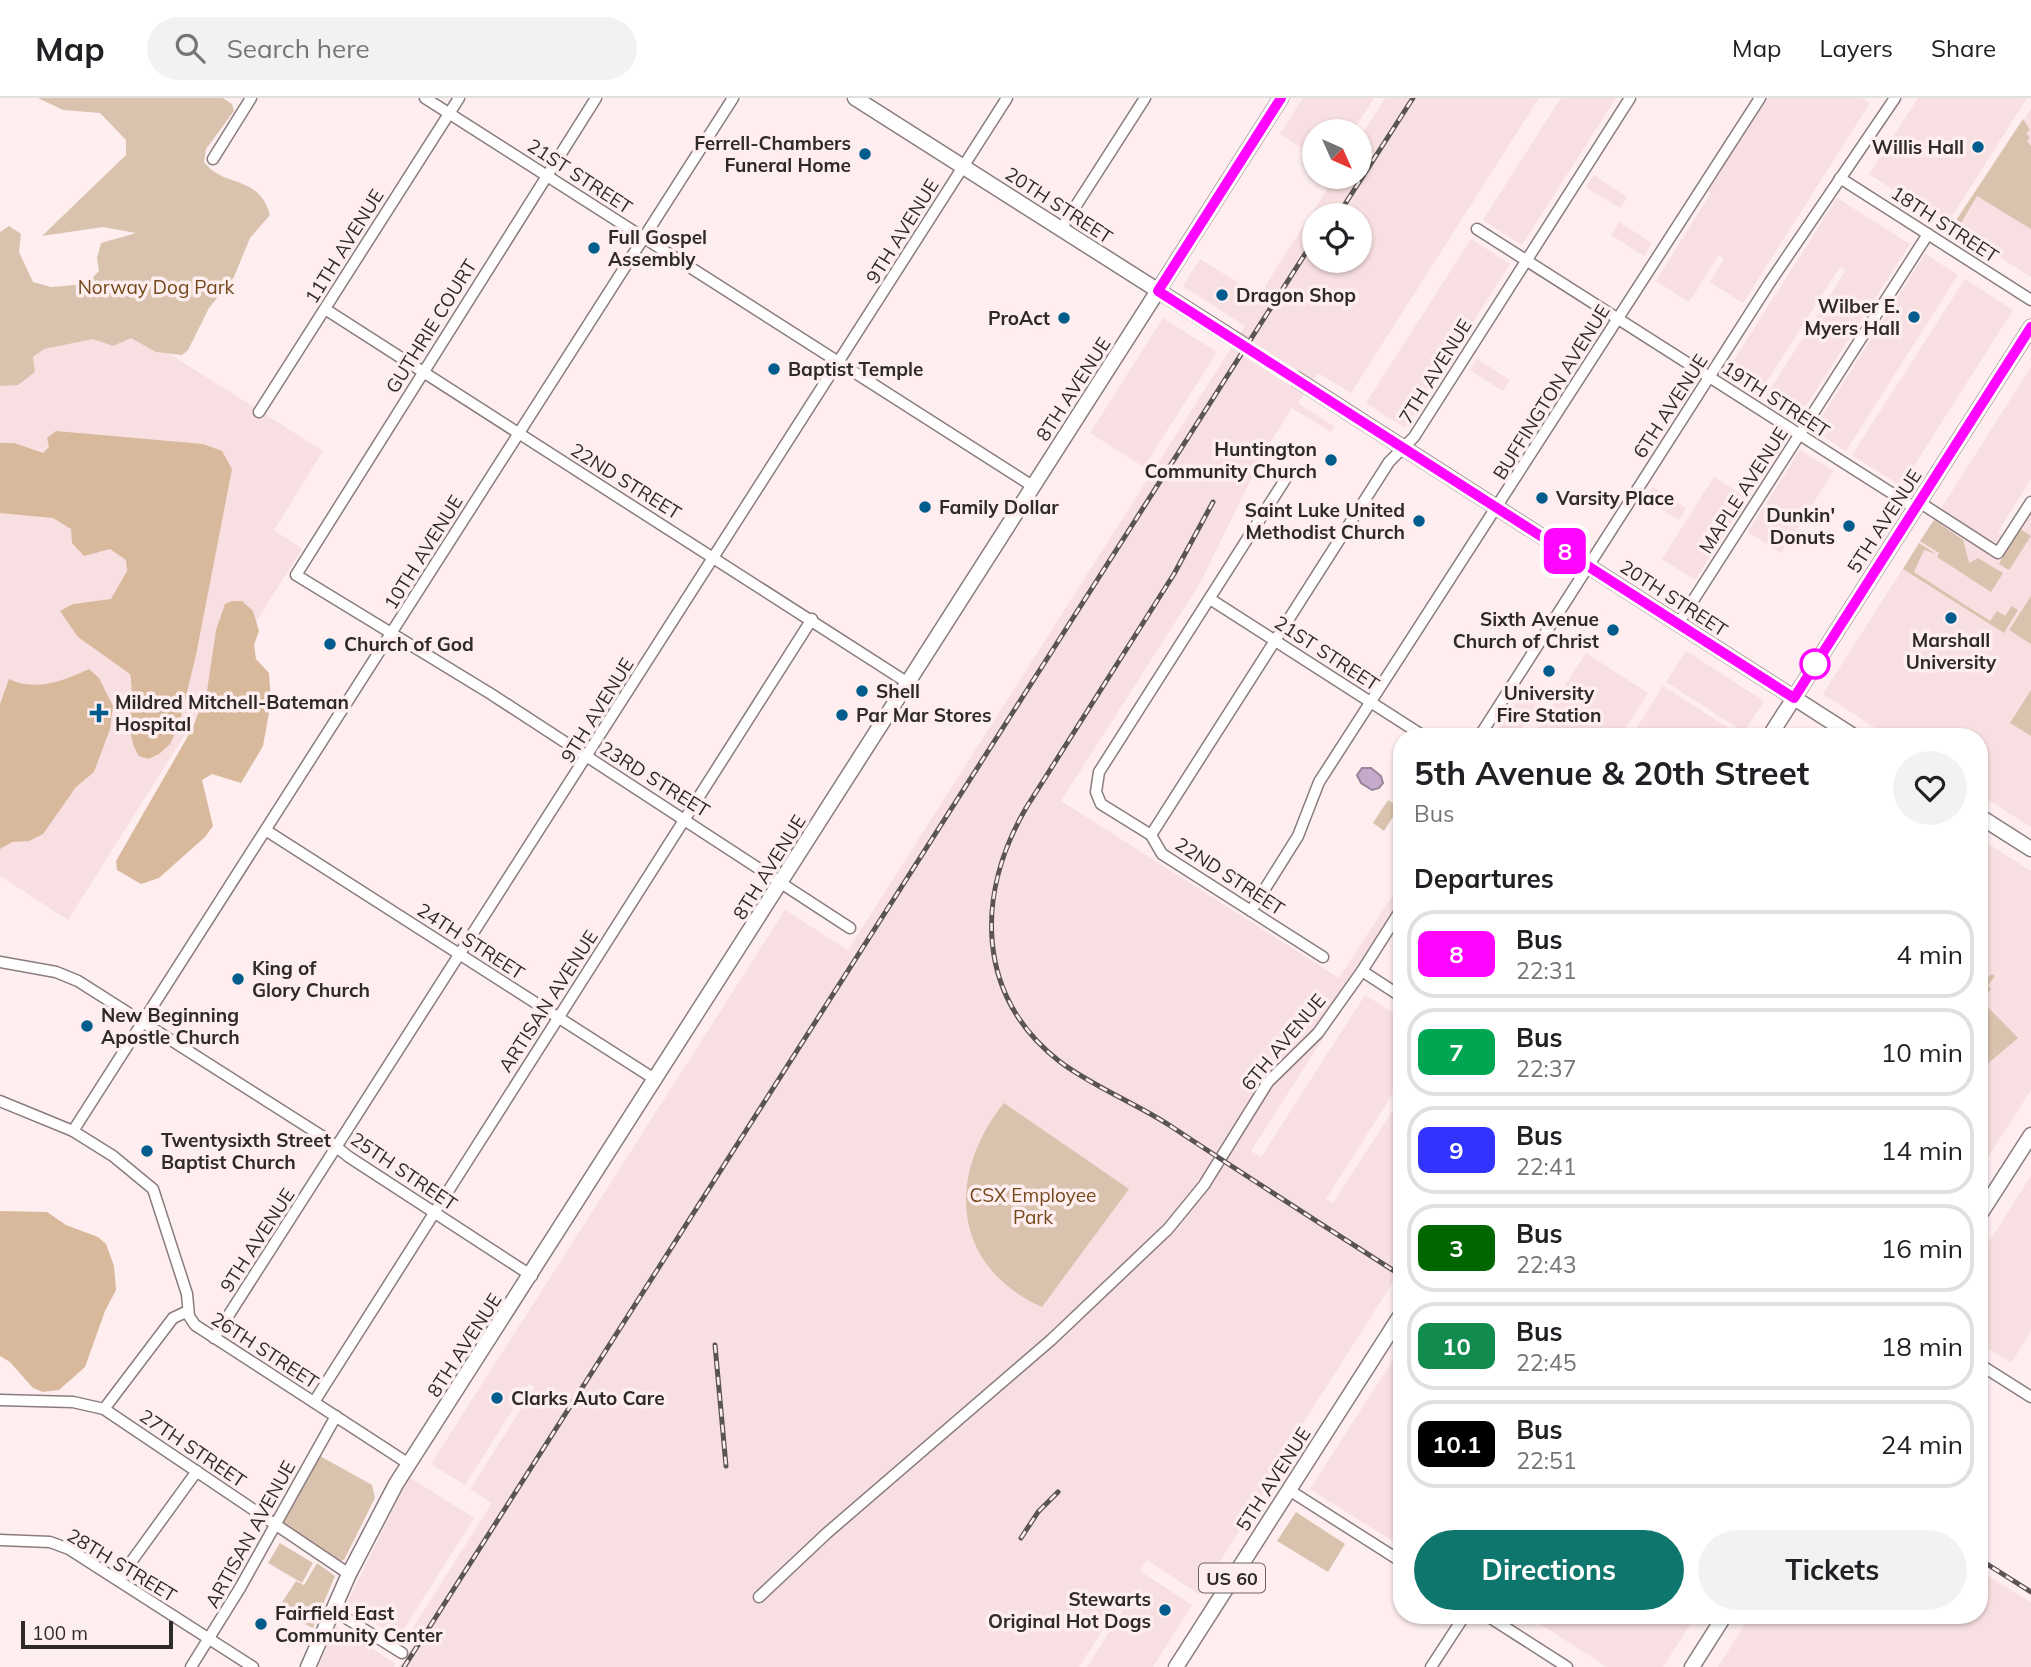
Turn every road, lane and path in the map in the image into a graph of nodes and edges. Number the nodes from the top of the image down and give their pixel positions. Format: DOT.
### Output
graph roads {
  1 [pos="425,98"];
  2 [pos="459,98"];
  3 [pos="596,98"];
  4 [pos="733,98"];
  5 [pos="855,98"];
  6 [pos="1007,98"];
  7 [pos="1145,98"];
  8 [pos="1281,98"];
  9 [pos="1630,98"];
  10 [pos="1760,98"];
  11 [pos="1895,98"];
  12 [pos="246,100"];
  13 [pos="449,113"];
  14 [pos="213,159"];
  15 [pos="964,167"];
  16 [pos="547,175"];
  17 [pos="1840,178"];
  18 [pos="1062,229"];
  19 [pos="1477,229"];
  20 [pos="1927,234"];
  21 [pos="645,238"];
  22 [pos="1527,260"];
  23 [pos="1158,291"];
  24 [pos="2031,300"];
  25 [pos="325,309"];
  26 [pos="1618,319"];
  27 [pos="2031,327"];
  28 [pos="1242,344"];
  29 [pos="839,362"];
  30 [pos="423,371"];
  31 [pos="1709,377"];
  32 [pos="1296,379"];
  33 [pos="258,412"];
  34 [pos="520,433"];
  35 [pos="1799,435"];
  36 [pos="1404,448"];
  37 [pos="1289,475"];
  38 [pos="1034,487"];
  39 [pos="2031,502"];
  40 [pos="1917,505"];
  41 [pos="1498,508"];
  42 [pos="714,557"];
  43 [pos="1588,566"];
  44 [pos="296,575"];
  45 [pos="1210,599"];
  46 [pos="812,620"];
  47 [pos="1678,624"];
  48 [pos="392,634"];
  49 [pos="1275,641"];
  50 [pos="908,683"];
  51 [pos="1794,698"];
  52 [pos="1371,702"];
  53 [pos="1411,728"];
  54 [pos="1485,728"];
  55 [pos="1775,728"];
  56 [pos="1841,728"];
  57 [pos="588,757"];
  58 [pos="686,818"];
  59 [pos="1988,822"];
  60 [pos="267,831"];
  61 [pos="1151,835"];
  62 [pos="2031,849"];
  63 [pos="781,882"];
  64 [pos="1251,911"];
  65 [pos="1393,923"];
  66 [pos="850,928"];
  67 [pos="461,956"];
  68 [pos="1323,957"];
  69 [pos="0,962"];
  70 [pos="1363,971"];
  71 [pos="1393,991"];
  72 [pos="558,1018"];
  73 [pos="143,1022"];
  74 [pos="656,1080"];
  75 [pos="0,1101"];
  76 [pos="73,1131"];
  77 [pos="2031,1135"];
  78 [pos="337,1147"];
  79 [pos="1988,1202"];
  80 [pos="435,1212"];
  81 [pos="532,1276"];
  82 [pos="188,1311"];
  83 [pos="1393,1327"];
  84 [pos="214,1338"];
  85 [pos="1988,1370"];
  86 [pos="2031,1397"];
  87 [pos="0,1400"];
  88 [pos="314,1402"];
  89 [pos="104,1409"];
  90 [pos="336,1416"];
  91 [pos="409,1464"];
  92 [pos="197,1471"];
  93 [pos="1289,1490"];
  94 [pos="276,1525"];
  95 [pos="0,1540"];
  96 [pos="1393,1556"];
  97 [pos="349,1574"];
  98 [pos="118,1580"];
  99 [pos="758,1597"];
  100 [pos="333,1609"];
  101 [pos="1459,1624"];
  102 [pos="1500,1624"];
  103 [pos="1719,1624"];
  104 [pos="209,1639"];
  105 [pos="402,1653"];
  106 [pos="191,1667"];
  107 [pos="253,1667"];
  108 [pos="308,1667"];
  109 [pos="1176,1667"];
  110 [pos="1431,1667"];
  111 [pos="1566,1667"];
  112 [pos="1692,1667"];
  1 -- 13 [label="street, 21ST STREET"];
  2 -- 13 [label="street, 11TH AVENUE"];
  3 -- 16 [label="street, GUTHRIE COURT"];
  4 -- 21 [label="street, 10TH AVENUE"];
  5 -- 15 [label="main road, 20TH STREET"];
  6 -- 15 [label="street, 9TH AVENUE"];
  7 -- 18 [label="street"];
  8 -- 23 [label="main road, 8TH AVENUE"];
  9 -- 22 [label="street, 7TH AVENUE"];
  10 -- 26 [label="street, BUFFINGTON AVENUE"];
  11 -- 17 [label="street, 6TH AVENUE"];
  12 -- 14 [label="street"];
  13 -- 16 [label="street, 21ST STREET"];
  13 -- 25 [label="street, 11TH AVENUE"];
  15 -- 18 [label="main road, 20TH STREET"];
  15 -- 29 [label="street, 9TH AVENUE"];
  16 -- 21 [label="street, 21ST STREET"];
  16 -- 30 [label="street, GUTHRIE COURT"];
  17 -- 20 [label="street, 18TH STREET"];
  17 -- 31 [label="street, 6TH AVENUE"];
  18 -- 23 [label="main road, 20TH STREET"];
  19 -- 22 [label="street, 19TH STREET"];
  20 -- 24 [label="street, 18TH STREET"];
  20 -- 35 [label="street, MAPLE AVENUE"];
  21 -- 29 [label="street, 21ST STREET"];
  21 -- 34 [label="street, 10TH AVENUE"];
  22 -- 26 [label="street, 19TH STREET"];
  22 -- 36 [label="street, 7TH AVENUE"];
  23 -- 28 [label="main road, 20TH STREET"];
  23 -- 38 [label="main road, 8TH AVENUE"];
  25 -- 30 [label="street, 22ND STREET"];
  25 -- 33 [label="street, 11TH AVENUE"];
  26 -- 31 [label="street, 19TH STREET"];
  26 -- 41 [label="street, BUFFINGTON AVENUE"];
  27 -- 40 [label="main road, 5TH AVENUE"];
  29 -- 38 [label="street, 21ST STREET"];
  29 -- 42 [label="street, 9TH AVENUE"];
  30 -- 34 [label="street, 22ND STREET"];
  30 -- 44 [label="street, GUTHRIE COURT"];
  31 -- 35 [label="street, 19TH STREET"];
  31 -- 43 [label="street, 6TH AVENUE"];
  32 -- 36 [label="main road, 20TH STREET"];
  34 -- 42 [label="street, 22ND STREET"];
  34 -- 48 [label="street, 10TH AVENUE"];
  35 -- 40 [label="street, 19TH STREET"];
  35 -- 47 [label="street, MAPLE AVENUE"];
  36 -- 41 [label="main road, 20TH STREET"];
  36 -- 49 [label="street, 7TH AVENUE"];
  37 -- 45 [label="street"];
  38 -- 50 [label="main road, 8TH AVENUE"];
  39 -- 40 [label="street, 19TH STREET"];
  40 -- 51 [label="main road, 5TH AVENUE"];
  41 -- 43 [label="main road, 20TH STREET"];
  41 -- 52 [label="street, BUFFINGTON AVENUE"];
  42 -- 46 [label="street, 22ND STREET"];
  42 -- 57 [label="street, 9TH AVENUE"];
  43 -- 47 [label="main road, 20TH STREET"];
  43 -- 54 [label="street, 6TH AVENUE"];
  44 -- 48 [label="street, 23RD STREET"];
  45 -- 49 [label="street, 21ST STREET"];
  45 -- 61 [label="street, 22ND STREET"];
  46 -- 50 [label="street, 22ND STREET"];
  46 -- 58 [label="street, ARTISAN AVENUE"];
  47 -- 51 [label="main road, 20TH STREET"];
  48 -- 57 [label="street, 23RD STREET"];
  48 -- 60 [label="street, 10TH AVENUE"];
  49 -- 52 [label="street, 21ST STREET"];
  49 -- 61 [label="street, 7TH AVENUE"];
  50 -- 63 [label="main road, 8TH AVENUE"];
  51 -- 55 [label="main road, 5TH AVENUE"];
  51 -- 56 [label="main road, 20TH STREET"];
  52 -- 53 [label="street, 21ST STREET"];
  52 -- 64 [label="street, BUFFINGTON AVENUE"];
  57 -- 58 [label="street, 23RD STREET"];
  57 -- 67 [label="street, 9TH AVENUE"];
  58 -- 63 [label="street, 23RD STREET"];
  58 -- 72 [label="street, ARTISAN AVENUE"];
  59 -- 62 [label="main road"];
  60 -- 67 [label="street, 24TH STREET"];
  60 -- 73 [label="street, 10TH AVENUE"];
  61 -- 64 [label="street, 22ND STREET"];
  63 -- 66 [label="street, 23RD STREET"];
  63 -- 74 [label="main road, 8TH AVENUE"];
  64 -- 68 [label="street, 22ND STREET"];
  65 -- 70 [label="street, 6TH AVENUE"];
  67 -- 72 [label="street, 24TH STREET"];
  67 -- 78 [label="street, 9TH AVENUE"];
  69 -- 73 [label="street, 25TH STREET"];
  70 -- 71 [label="street"];
  70 -- 99 [label="street, 6TH AVENUE"];
  72 -- 74 [label="street, 24TH STREET"];
  72 -- 80 [label="street, ARTISAN AVENUE"];
  73 -- 76 [label="street, 10TH AVENUE"];
  73 -- 78 [label="street, 25TH STREET"];
  74 -- 81 [label="main road, 8TH AVENUE"];
  75 -- 76 [label="street, 26TH STREET"];
  76 -- 82 [label="street, 26TH STREET"];
  77 -- 79 [label="main road"];
  78 -- 80 [label="street, 25TH STREET"];
  78 -- 84 [label="street, 9TH AVENUE"];
  80 -- 81 [label="street, 25TH STREET"];
  80 -- 88 [label="street, ARTISAN AVENUE"];
  81 -- 91 [label="main road, 8TH AVENUE"];
  82 -- 84 [label="street, 26TH STREET"];
  82 -- 89 [label="street"];
  83 -- 93 [label="main road, 5TH AVENUE / US 60"];
  84 -- 88 [label="street, 26TH STREET"];
  85 -- 86 [label="street"];
  87 -- 89 [label="street, 27TH STREET"];
  88 -- 90 [label="street, 26TH STREET"];
  89 -- 92 [label="street, 27TH STREET"];
  90 -- 91 [label="street, 26TH STREET"];
  90 -- 94 [label="street, ARTISAN AVENUE"];
  91 -- 97 [label="main road, 8TH AVENUE"];
  92 -- 94 [label="street, 27TH STREET"];
  92 -- 98 [label="street"];
  93 -- 96 [label="street"];
  93 -- 109 [label="main road, 5TH AVENUE / US 60"];
  94 -- 97 [label="street, 27TH STREET"];
  94 -- 104 [label="street, ARTISAN AVENUE"];
  95 -- 98 [label="street, 28TH STREET"];
  97 -- 100 [label="main road, 8TH AVENUE"];
  98 -- 104 [label="street, 28TH STREET"];
  100 -- 105 [label="street"];
  100 -- 108 [label="main road, 8TH AVENUE"];
  101 -- 110 [label="street"];
  102 -- 111 [label="street"];
  103 -- 112 [label="main road"];
  104 -- 106 [label="street, ARTISAN AVENUE"];
  104 -- 107 [label="street, 28TH STREET"];
}
